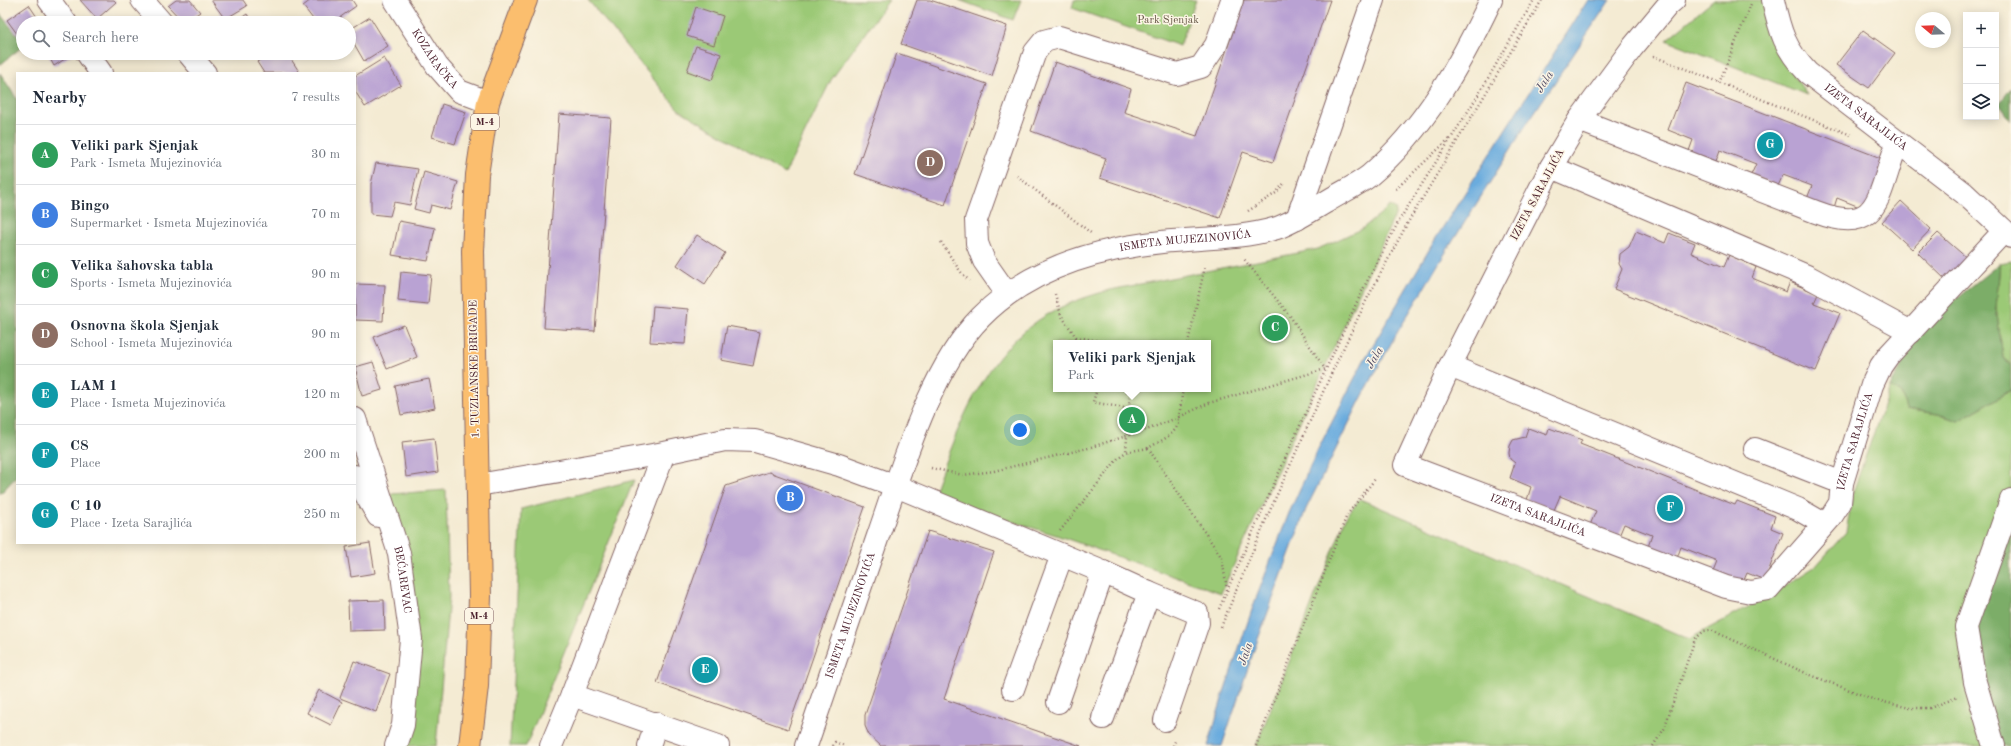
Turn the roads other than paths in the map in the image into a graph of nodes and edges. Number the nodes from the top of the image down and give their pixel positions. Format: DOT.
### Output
graph roads {
  1 [pos="49,0"];
  2 [pos="142,0"];
  3 [pos="395,0"];
  4 [pos="526,0"];
  5 [pos="1232,0"];
  6 [pos="1373,0"];
  7 [pos="1491,0"];
  8 [pos="1674,0"];
  9 [pos="1773,0"];
  10 [pos="61,16"];
  11 [pos="156,16"];
  12 [pos="92,60"];
  13 [pos="194,60"];
  14 [pos="100,72"];
  15 [pos="204,72"];
  16 [pos="488,102"];
  17 [pos="1579,120"];
  18 [pos="1894,152"];
  19 [pos="1551,167"];
  20 [pos="1297,219"];
  21 [pos="2008,234"];
  22 [pos="1007,294"];
  23 [pos="1911,332"];
  24 [pos="1450,366"];
  25 [pos="356,422"];
  26 [pos="1755,449"];
  27 [pos="664,453"];
  28 [pos="356,478"];
  29 [pos="1842,483"];
  30 [pos="478,486"];
  31 [pos="896,486"];
  32 [pos="2011,500"];
  33 [pos="1824,524"];
  34 [pos="1059,545"];
  35 [pos="399,553"];
  36 [pos="1103,572"];
  37 [pos="1149,593"];
  38 [pos="1013,689"];
  39 [pos="572,695"];
  40 [pos="1058,702"];
  41 [pos="1103,718"];
  42 [pos="656,723"];
  43 [pos="1172,726"];
  44 [pos="396,746"];
  45 [pos="470,746"];
  46 [pos="551,746"];
  47 [pos="648,746"];
  48 [pos="718,746"];
  49 [pos="806,746"];
  50 [pos="1994,746"];
  1 -- 10 [label="street"];
  2 -- 11 [label="street"];
  3 -- 16 [label="street, KOZARAČKA"];
  4 -- 16 [label="main road, 1. TUZLANSKE BRIGADE / M-4"];
  5 -- 22 [label="street"];
  6 -- 20 [label="street"];
  7 -- 20 [label="street, ISMETA MUJEZINOVIĆA"];
  8 -- 17 [label="street, IZETA SARAJLIĆA"];
  9 -- 21 [label="street, IZETA SARAJLIĆA"];
  12 -- 14 [label="street"];
  13 -- 15 [label="street"];
  16 -- 30 [label="main road, 1. TUZLANSKE BRIGADE / M-4"];
  17 -- 18 [label="street, IZETA SARAJLIĆA"];
  17 -- 19 [label="street, IZETA SARAJLIĆA"];
  19 -- 23 [label="street"];
  19 -- 24 [label="street, IZETA SARAJLIĆA"];
  20 -- 22 [label="street, ISMETA MUJEZINOVIĆA"];
  21 -- 23 [label="street, IZETA SARAJLIĆA"];
  22 -- 31 [label="street, ISMETA MUJEZINOVIĆA"];
  23 -- 29 [label="street, IZETA SARAJLIĆA"];
  24 -- 33 [label="street"];
  24 -- 33 [label="street, IZETA SARAJLIĆA"];
  25 -- 35 [label="street, BEĆAREVAC"];
  26 -- 29 [label="street"];
  27 -- 30 [label="street"];
  27 -- 31 [label="street"];
  27 -- 39 [label="street"];
  28 -- 35 [label="street"];
  29 -- 33 [label="street, IZETA SARAJLIĆA"];
  30 -- 45 [label="main road, 1. TUZLANSKE BRIGADE / M-4"];
  31 -- 34 [label="street"];
  31 -- 49 [label="street, ISMETA MUJEZINOVIĆA"];
  32 -- 50 [label="street"];
  34 -- 36 [label="street"];
  34 -- 38 [label="street"];
  35 -- 44 [label="street, BEĆAREVAC"];
  36 -- 37 [label="street"];
  36 -- 40 [label="street"];
  37 -- 41 [label="street"];
  37 -- 43 [label="street"];
  39 -- 42 [label="street"];
  39 -- 46 [label="street"];
  42 -- 47 [label="street"];
  42 -- 48 [label="street"];
}
